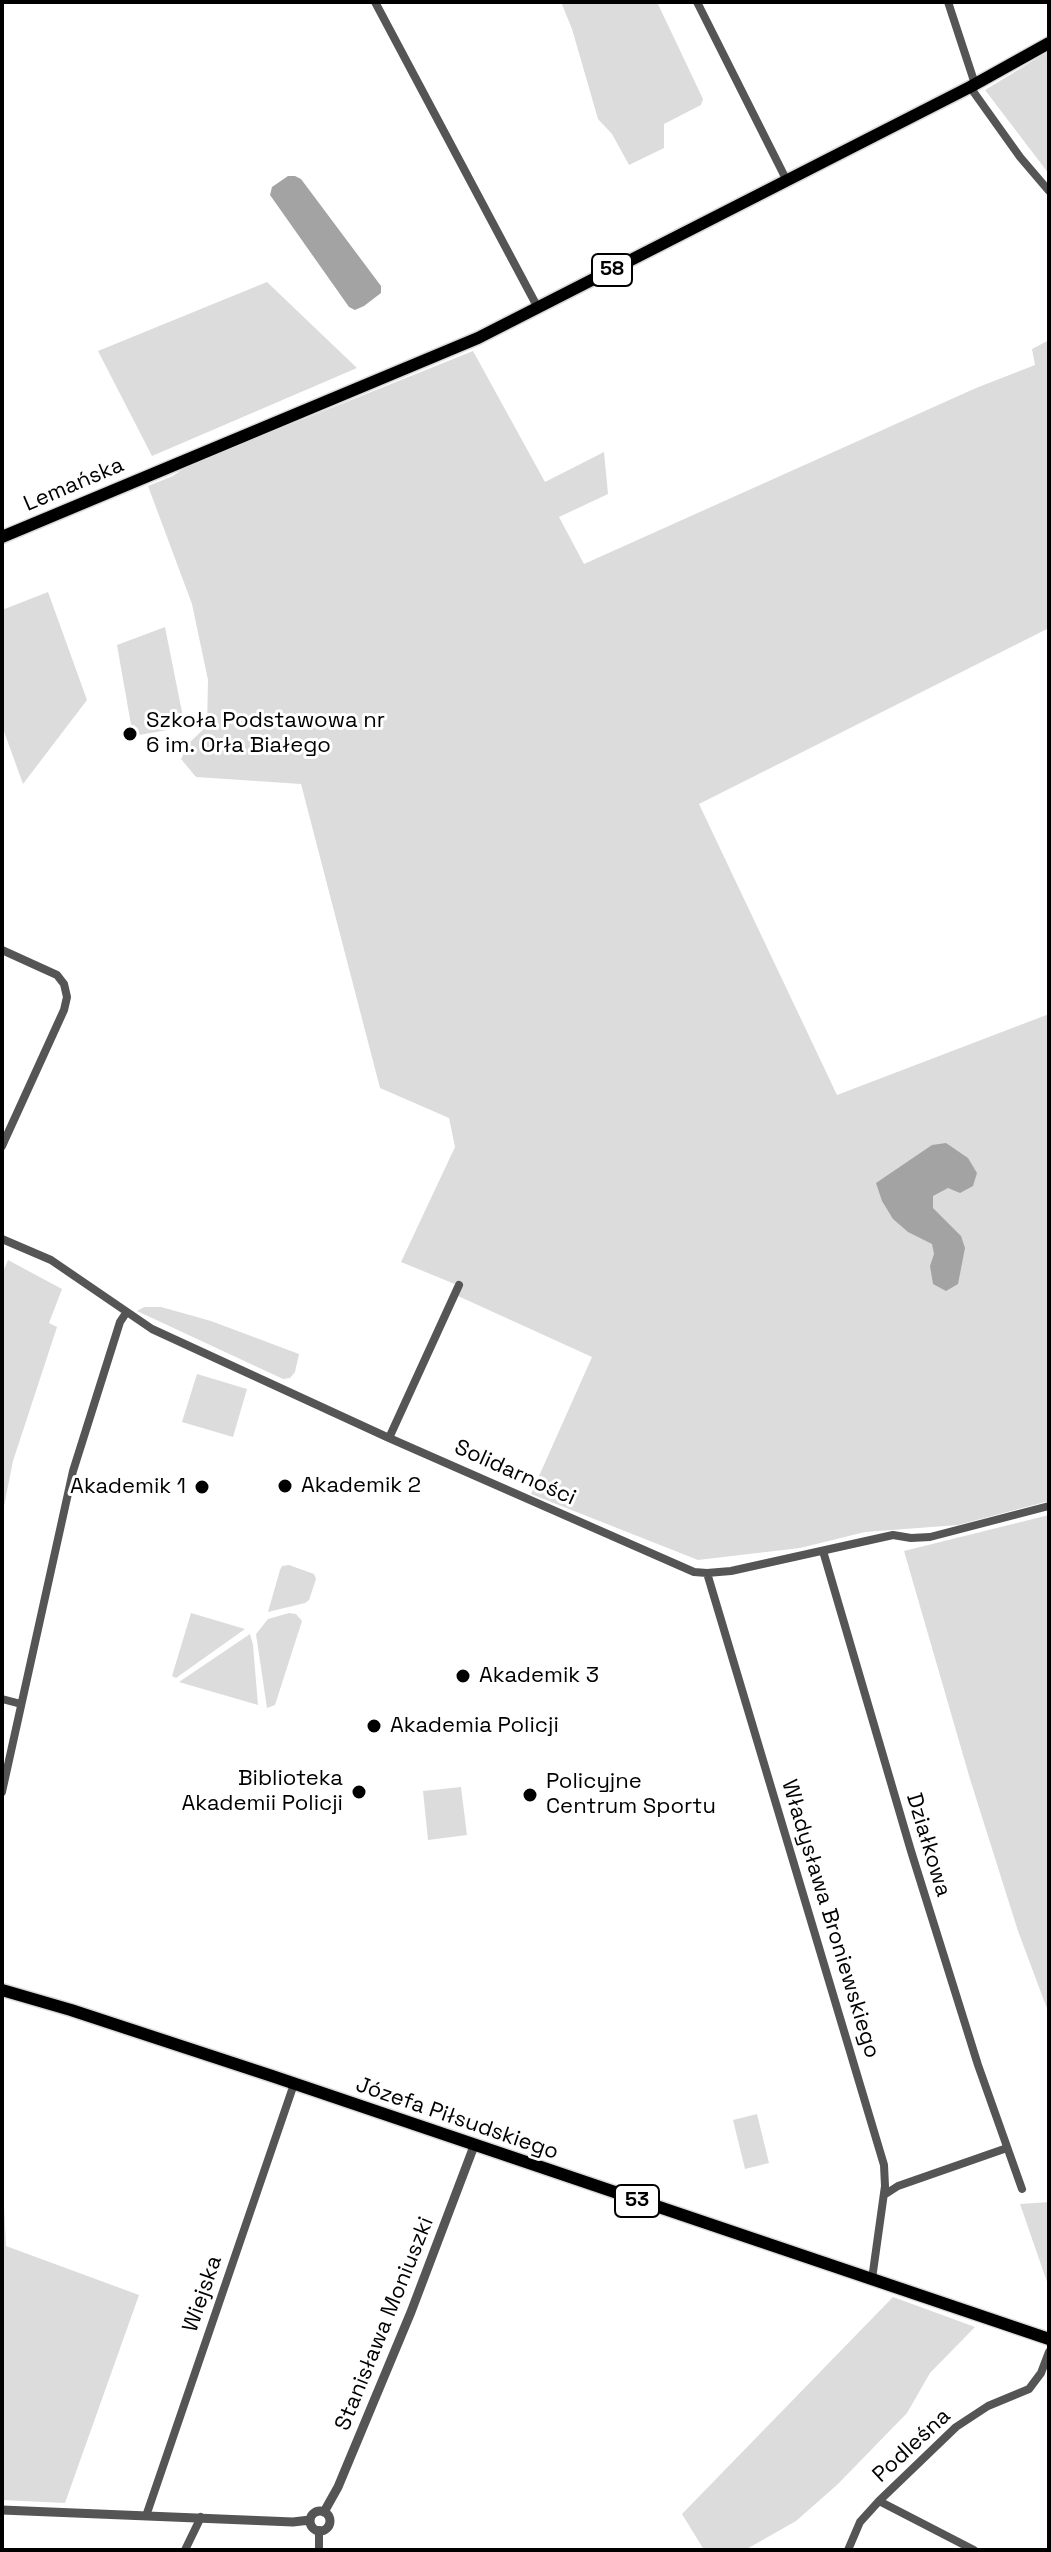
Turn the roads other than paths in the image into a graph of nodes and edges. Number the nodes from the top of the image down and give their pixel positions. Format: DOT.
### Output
graph roads {
  1 [pos="375,2"];
  2 [pos="697,2"];
  3 [pos="948,2"];
  4 [pos="1049,43"];
  5 [pos="973,86"];
  6 [pos="787,181"];
  7 [pos="1049,191"];
  8 [pos="538,308"];
  9 [pos="2,537"];
  10 [pos="2,950"];
  11 [pos="2,1146"];
  12 [pos="4,1239"];
  13 [pos="2,1251"];
  14 [pos="459,1285"];
  15 [pos="126,1313"];
  16 [pos="389,1438"];
  17 [pos="1049,1506"];
  18 [pos="823,1551"];
  19 [pos="707,1573"];
  20 [pos="2,1699"];
  21 [pos="21,1704"];
  22 [pos="2,1792"];
  23 [pos="2,1990"];
  24 [pos="294,2084"];
  25 [pos="474,2146"];
  26 [pos="1007,2148"];
  27 [pos="1022,2189"];
  28 [pos="884,2195"];
  29 [pos="872,2279"];
  30 [pos="1049,2339"];
  31 [pos="1049,2352"];
  32 [pos="879,2501"];
  33 [pos="2,2510"];
  34 [pos="324,2512"];
  35 [pos="146,2516"];
  36 [pos="201,2517"];
  37 [pos="310,2520"];
  38 [pos="319,2530"];
  39 [pos="185,2550"];
  40 [pos="319,2550"];
  41 [pos="848,2550"];
  42 [pos="974,2550"];
  1 -- 8 [label="street"];
  2 -- 6 [label="street"];
  3 -- 5 [label="street"];
  4 -- 5 [label="main road, 58"];
  5 -- 6 [label="main road, 58"];
  5 -- 7 [label="street"];
  6 -- 8 [label="main road, 58"];
  8 -- 9 [label="main road, Lemańska / 58"];
  10 -- 11 [label="street"];
  12 -- 13 [label="street"];
  12 -- 15 [label="street, Solidarności"];
  14 -- 16 [label="street"];
  15 -- 16 [label="street, Solidarności"];
  15 -- 21 [label="street"];
  16 -- 19 [label="street, Solidarności"];
  17 -- 18 [label="street, Solidarności"];
  18 -- 19 [label="street, Solidarności"];
  18 -- 26 [label="street, Działkowa"];
  19 -- 28 [label="street, Władysława Broniewskiego"];
  20 -- 21 [label="street"];
  21 -- 22 [label="street"];
  23 -- 24 [label="main road, Józefa Piłsudskiego / 53"];
  24 -- 25 [label="main road, Józefa Piłsudskiego / 53"];
  24 -- 35 [label="street, Wiejska"];
  25 -- 29 [label="main road, Józefa Piłsudskiego / 53"];
  25 -- 34 [label="street, Stanisława Moniuszki"];
  26 -- 27 [label="street, Działkowa"];
  26 -- 28 [label="street"];
  28 -- 29 [label="street, Władysława Broniewskiego"];
  29 -- 30 [label="main road, Józefa Piłsudskiego / 53"];
  31 -- 32 [label="street, Podleśna"];
  32 -- 41 [label="street, Podleśna"];
  32 -- 42 [label="street"];
  33 -- 35 [label="street"];
  34 -- 37 [label="street"];
  34 -- 38 [label="street"];
  35 -- 36 [label="street"];
  36 -- 37 [label="street"];
  36 -- 39 [label="street"];
  37 -- 38 [label="street"];
  38 -- 40 [label="street"];
}
